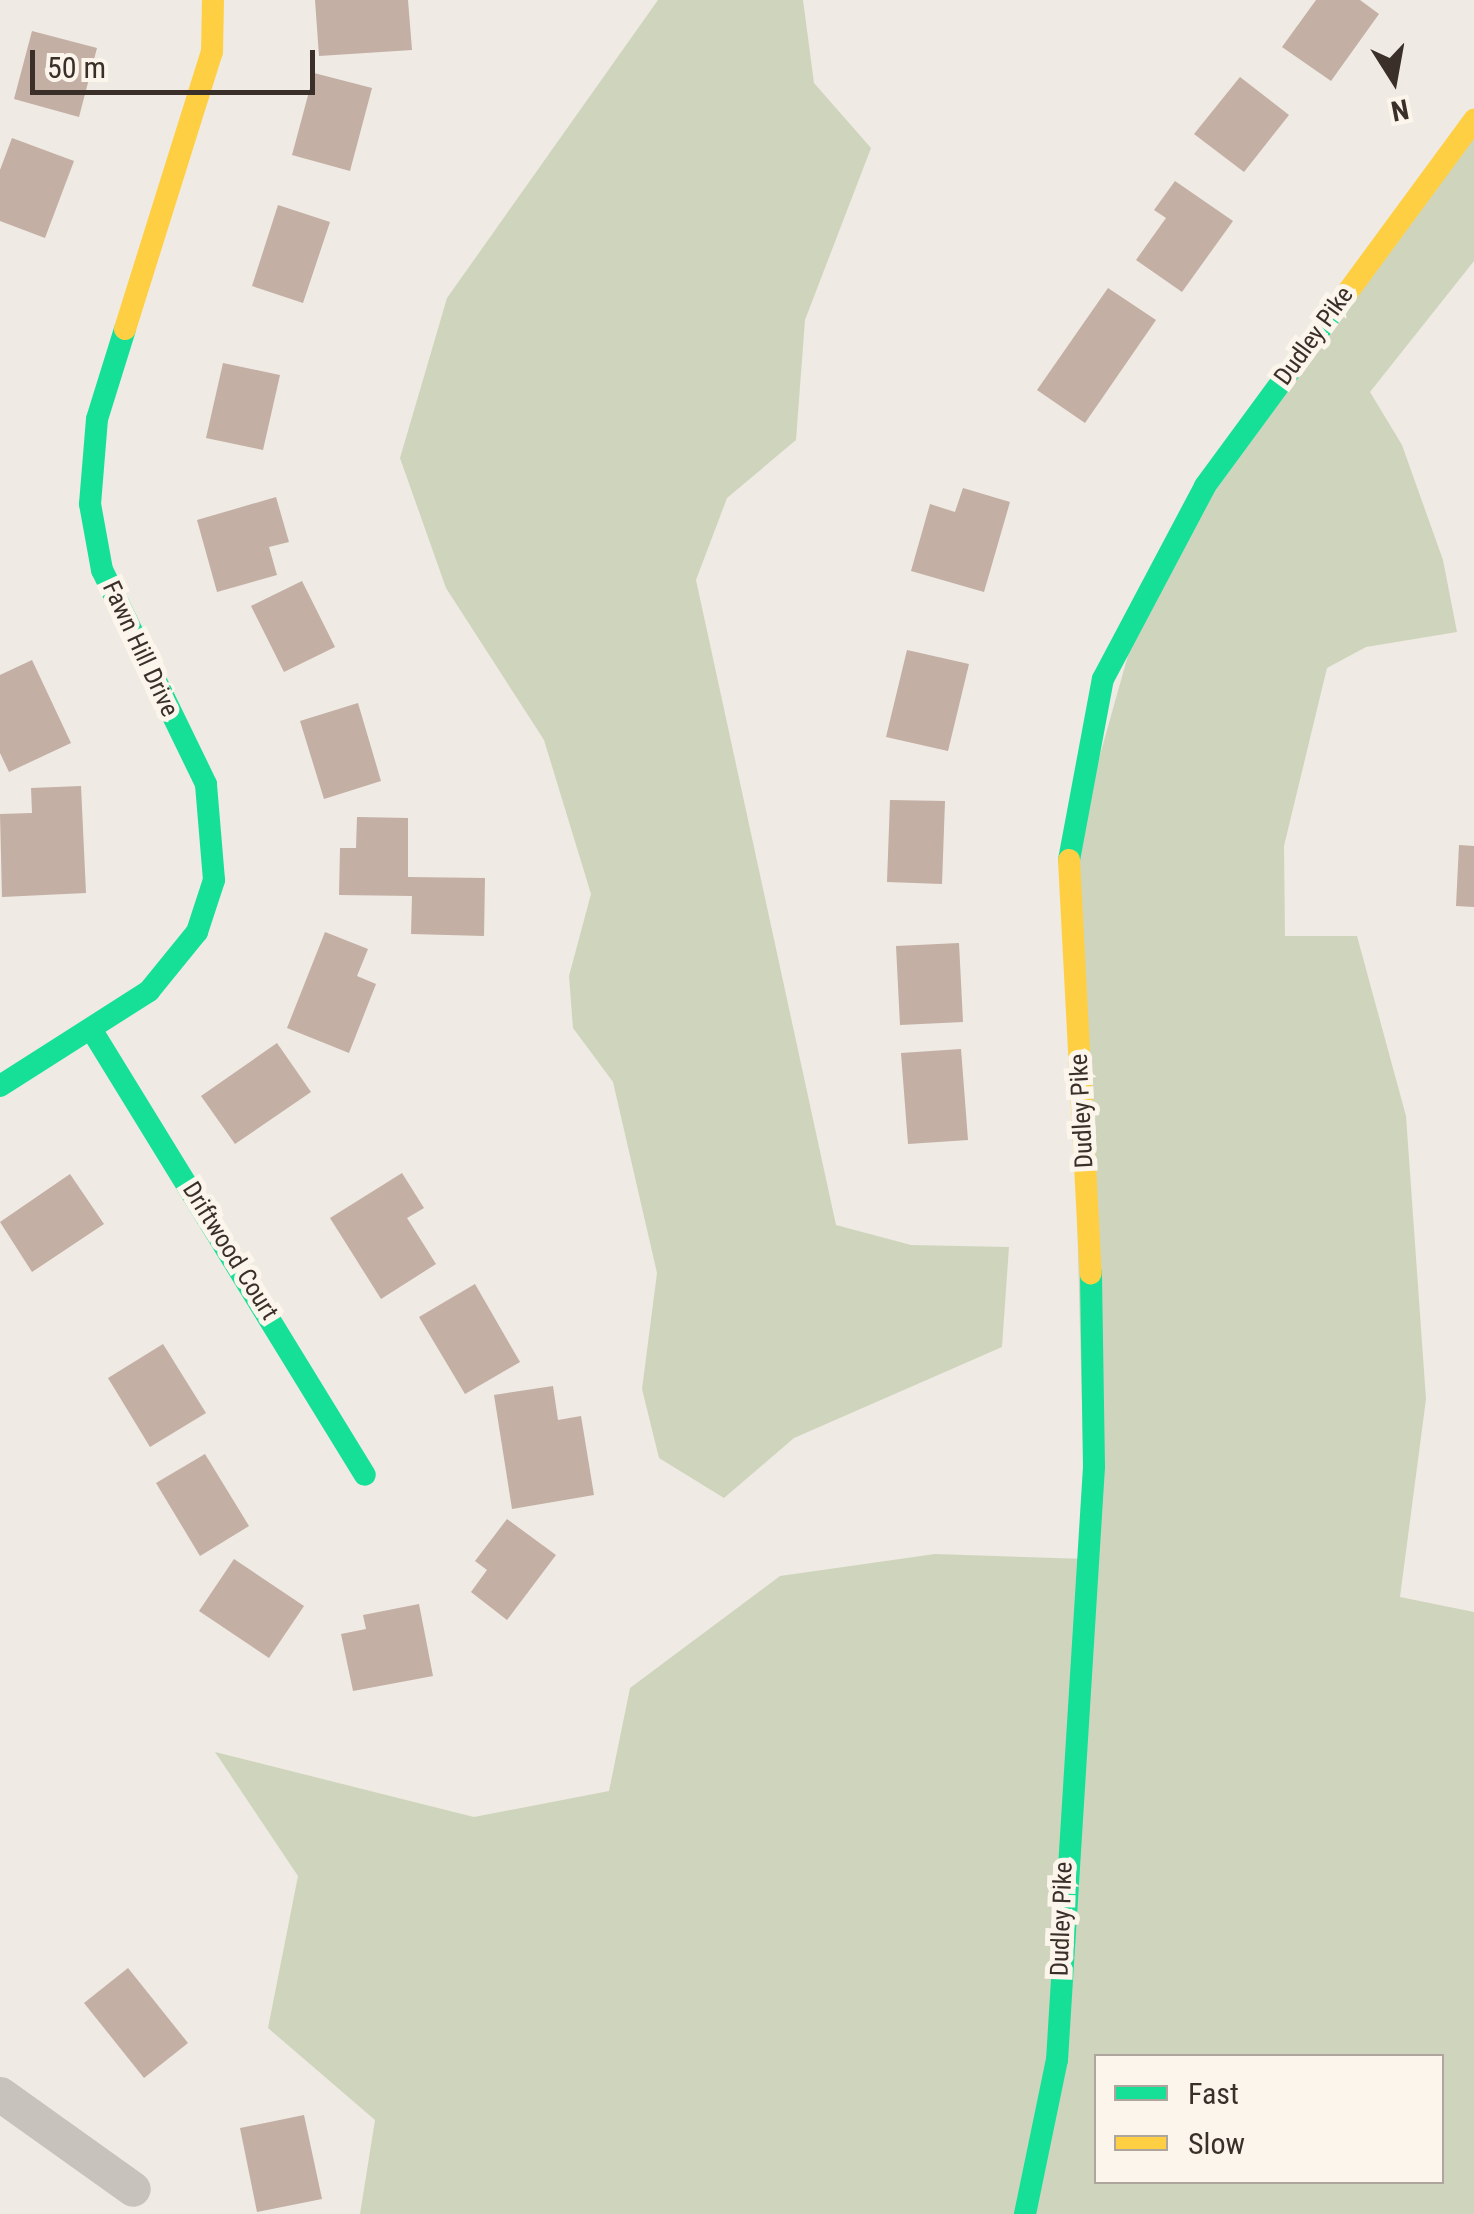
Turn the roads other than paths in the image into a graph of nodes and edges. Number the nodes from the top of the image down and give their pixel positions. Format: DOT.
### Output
graph roads {
  1 [pos="213,0"];
  2 [pos="1474,120"];
  3 [pos="91,1030"];
  4 [pos="0,1086"];
  5 [pos="365,1475"];
  6 [pos="0,2094"];
  7 [pos="133,2189"];
  8 [pos="1025,2214"];
  1 -- 3 [label="street, Fawn Hill Drive"];
  2 -- 8 [label="street, Dudley Pike"];
  3 -- 4 [label="street, Fawn Hill Drive"];
  3 -- 5 [label="street, Driftwood Court"];
  6 -- 7 [label="street"];
}
